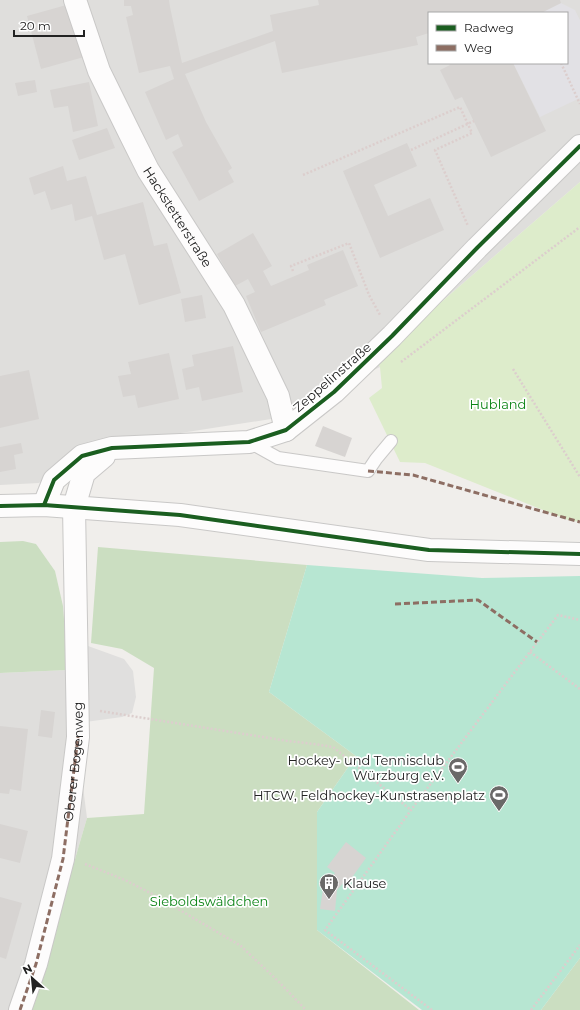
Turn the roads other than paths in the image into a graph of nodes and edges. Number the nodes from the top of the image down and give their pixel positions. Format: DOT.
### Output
graph roads {
  1 [pos="75,0"];
  2 [pos="580,146"];
  3 [pos="286,430"];
  4 [pos="391,441"];
  5 [pos="249,442"];
  6 [pos="112,448"];
  7 [pos="44,505"];
  8 [pos="0,506"];
  9 [pos="74,508"];
  10 [pos="580,554"];
  11 [pos="20,1010"];
  1 -- 3 [label="street, Hackstetterstraße"];
  2 -- 3 [label="street, Zeppelinstraße"];
  3 -- 5 [label="street, Zeppelinstraße"];
  4 -- 5 [label="lane"];
  5 -- 6 [label="street, Zeppelinstraße"];
  6 -- 7 [label="street, Zeppelinstraße"];
  6 -- 9 [label="street"];
  7 -- 8 [label="street"];
  7 -- 9 [label="street"];
  9 -- 10 [label="street"];
  9 -- 11 [label="street, Oberer Bogenweg"];
}
